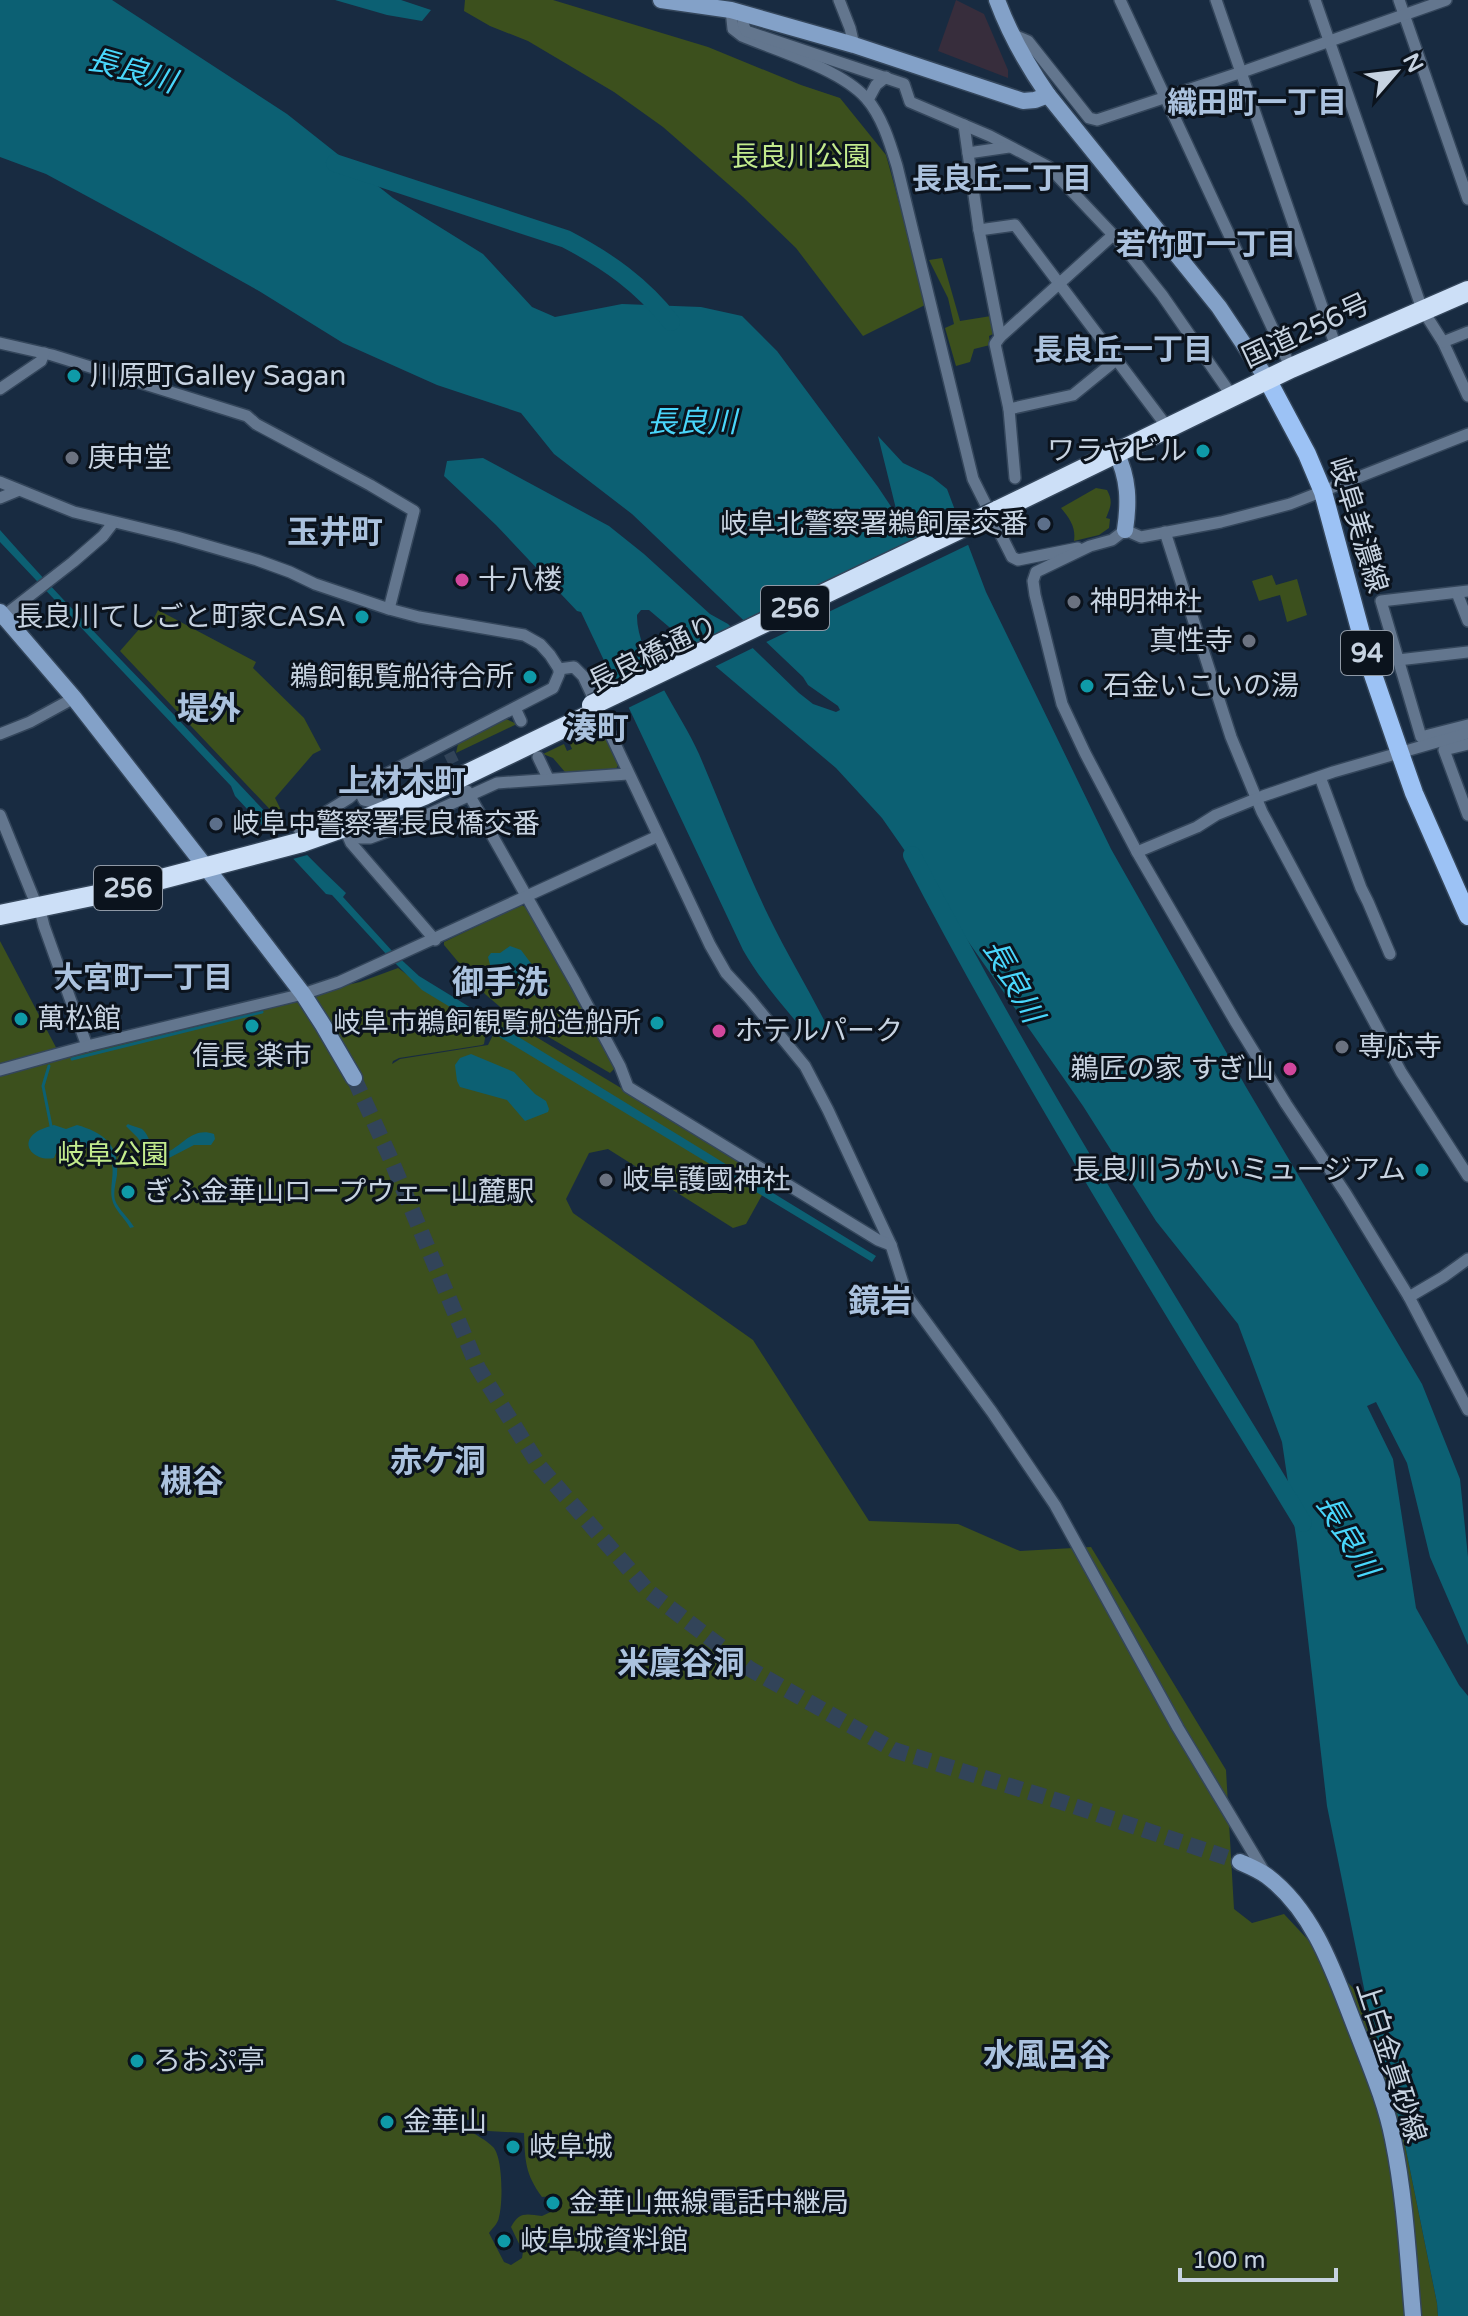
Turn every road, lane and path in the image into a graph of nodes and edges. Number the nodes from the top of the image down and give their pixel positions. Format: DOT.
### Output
graph roads {
  1 [pos="661,0"];
  2 [pos="839,0"];
  3 [pos="997,0"];
  4 [pos="1120,0"];
  5 [pos="1216,0"];
  6 [pos="1315,0"];
  7 [pos="1399,0"];
  8 [pos="1446,0"];
  9 [pos="738,12"];
  10 [pos="1404,15"];
  11 [pos="1009,33"];
  12 [pos="1330,42"];
  13 [pos="854,45"];
  14 [pos="1242,72"];
  15 [pos="886,77"];
  16 [pos="1048,95"];
  17 [pos="1165,98"];
  18 [pos="868,100"];
  19 [pos="964,125"];
  20 [pos="1010,147"];
  21 [pos="968,153"];
  22 [pos="1468,199"];
  23 [pos="979,230"];
  24 [pos="1113,235"];
  25 [pos="1059,285"];
  26 [pos="1468,291"];
  27 [pos="1468,301"];
  28 [pos="1425,314"];
  29 [pos="1468,332"];
  30 [pos="1000,337"];
  31 [pos="1443,342"];
  32 [pos="0,343"];
  33 [pos="1336,347"];
  34 [pos="44,353"];
  35 [pos="1116,360"];
  36 [pos="1291,368"];
  37 [pos="1270,383"];
  38 [pos="0,389"];
  39 [pos="1232,396"];
  40 [pos="1468,396"];
  41 [pos="1009,409"];
  42 [pos="1168,428"];
  43 [pos="1468,434"];
  44 [pos="1118,458"];
  45 [pos="1015,478"];
  46 [pos="0,482"];
  47 [pos="17,491"];
  48 [pos="1323,492"];
  49 [pos="0,498"];
  50 [pos="1000,521"];
  51 [pos="113,523"];
  52 [pos="1125,530"];
  53 [pos="1165,532"];
  54 [pos="1090,546"];
  55 [pos="1463,592"];
  56 [pos="389,609"];
  57 [pos="1,616"];
  58 [pos="1468,621"];
  59 [pos="1468,652"];
  60 [pos="1398,660"];
  61 [pos="559,669"];
  62 [pos="74,698"];
  63 [pos="515,708"];
  64 [pos="594,708"];
  65 [pos="521,721"];
  66 [pos="1468,725"];
  67 [pos="1468,733"];
  68 [pos="0,734"];
  69 [pos="1468,744"];
  70 [pos="1400,753"];
  71 [pos="538,757"];
  72 [pos="628,774"];
  73 [pos="1320,777"];
  74 [pos="548,778"];
  75 [pos="363,786"];
  76 [pos="468,793"];
  77 [pos="1257,799"];
  78 [pos="378,803"];
  79 [pos="0,815"];
  80 [pos="1468,815"];
  81 [pos="349,826"];
  82 [pos="298,834"];
  83 [pos="658,836"];
  84 [pos="1137,852"];
  85 [pos="202,862"];
  86 [pos="526,897"];
  87 [pos="37,902"];
  88 [pos="0,907"];
  89 [pos="0,915"];
  90 [pos="1468,916"];
  91 [pos="433,941"];
  92 [pos="1390,954"];
  93 [pos="303,994"];
  94 [pos="87,1046"];
  95 [pos="0,1070"];
  96 [pos="354,1078"];
  97 [pos="1468,1176"];
  98 [pos="891,1245"];
  99 [pos="1468,1259"];
  100 [pos="1409,1297"];
  101 [pos="1468,1410"];
  102 [pos="1240,1862"];
  103 [pos="1267,1876"];
  104 [pos="1413,2316"];
  1 -- 9 [label="street"];
  2 -- 13 [label="street"];
  3 -- 11 [label="street"];
  4 -- 17 [label="street"];
  5 -- 14 [label="street"];
  6 -- 12 [label="street"];
  7 -- 10 [label="street"];
  8 -- 10 [label="street"];
  9 -- 13 [label="street"];
  9 -- 15 [label="street"];
  9 -- 18 [label="street"];
  10 -- 12 [label="street"];
  10 -- 22 [label="street"];
  11 -- 16 [label="street"];
  11 -- 17 [label="street"];
  12 -- 14 [label="street"];
  12 -- 28 [label="street"];
  13 -- 16 [label="street"];
  14 -- 17 [label="street"];
  14 -- 33 [label="street"];
  15 -- 18 [label="street"];
  15 -- 19 [label="street"];
  16 -- 37 [label="street"];
  17 -- 36 [label="street"];
  18 -- 50 [label="street"];
  19 -- 20 [label="street"];
  19 -- 21 [label="street"];
  20 -- 21 [label="street"];
  20 -- 24 [label="street"];
  21 -- 23 [label="street"];
  23 -- 25 [label="street"];
  23 -- 30 [label="street"];
  24 -- 25 [label="street"];
  24 -- 39 [label="street"];
  25 -- 30 [label="street"];
  25 -- 35 [label="street"];
  26 -- 28 [label="highway, 国道256号 / 256"];
  27 -- 28 [label="highway, 国道256号 / 256"];
  28 -- 31 [label="street"];
  28 -- 33 [label="highway, 国道256号 / 256"];
  28 -- 37 [label="highway, 国道256号 / 256"];
  29 -- 31 [label="street"];
  30 -- 41 [label="street"];
  31 -- 40 [label="street"];
  32 -- 34 [label="street"];
  33 -- 36 [label="highway, 国道256号 / 256"];
  34 -- 38 [label="street"];
  34 -- 56 [label="street"];
  35 -- 41 [label="street"];
  35 -- 42 [label="street"];
  36 -- 37 [label="highway, 国道256号 / 256"];
  37 -- 39 [label="highway, 国道256号 / 256"];
  37 -- 44 [label="highway, 国道256号 / 256"];
  37 -- 48 [label="main road, 岐阜美濃線 / 94"];
  39 -- 42 [label="highway, 国道256号 / 256"];
  41 -- 45 [label="street"];
  42 -- 44 [label="highway, 国道256号 / 256"];
  43 -- 48 [label="street"];
  44 -- 50 [label="highway, 国道256号 / 256"];
  44 -- 52 [label="street"];
  46 -- 47 [label="street"];
  47 -- 49 [label="street"];
  47 -- 51 [label="street"];
  48 -- 53 [label="street"];
  48 -- 70 [label="main road, 岐阜美濃線 / 94"];
  50 -- 54 [label="street"];
  50 -- 64 [label="highway, 長良橋通り / 256, bridge"];
  51 -- 56 [label="street"];
  51 -- 57 [label="street"];
  52 -- 53 [label="street"];
  52 -- 54 [label="street"];
  53 -- 77 [label="street"];
  54 -- 84 [label="street"];
  55 -- 58 [label="street"];
  55 -- 60 [label="street"];
  56 -- 61 [label="street"];
  57 -- 62 [label="street"];
  59 -- 60 [label="street"];
  60 -- 66 [label="street"];
  61 -- 63 [label="street"];
  61 -- 72 [label="street"];
  62 -- 68 [label="street"];
  62 -- 85 [label="street"];
  63 -- 65 [label="street"];
  63 -- 75 [label="street"];
  64 -- 78 [label="highway, 長良橋通り / 256"];
  64 -- 81 [label="highway, 長良橋通り / 256"];
  67 -- 70 [label="street"];
  69 -- 80 [label="street"];
  70 -- 73 [label="street"];
  70 -- 90 [label="main road, 岐阜美濃線 / 94"];
  71 -- 74 [label="street"];
  72 -- 74 [label="street"];
  72 -- 83 [label="street"];
  73 -- 77 [label="street"];
  73 -- 92 [label="street"];
  74 -- 76 [label="street"];
  75 -- 78 [label="street"];
  75 -- 82 [label="street"];
  76 -- 81 [label="street"];
  76 -- 86 [label="street"];
  77 -- 84 [label="street"];
  77 -- 97 [label="street"];
  78 -- 82 [label="highway, 長良橋通り / 256"];
  79 -- 87 [label="street"];
  81 -- 82 [label="highway, 長良橋通り / 256"];
  81 -- 91 [label="street"];
  82 -- 85 [label="highway, 長良橋通り / 256"];
  83 -- 86 [label="street"];
  83 -- 98 [label="street"];
  84 -- 100 [label="street"];
  85 -- 87 [label="highway, 長良橋通り / 256"];
  85 -- 93 [label="street"];
  86 -- 91 [label="street"];
  86 -- 98 [label="street"];
  87 -- 88 [label="highway, 長良橋通り / 256"];
  87 -- 89 [label="highway, 長良橋通り / 256"];
  87 -- 94 [label="street"];
  91 -- 93 [label="street"];
  93 -- 94 [label="street"];
  93 -- 96 [label="street"];
  94 -- 95 [label="street"];
  98 -- 103 [label="street"];
  99 -- 100 [label="street"];
  100 -- 101 [label="street"];
  102 -- 103 [label="street, 上白金真砂線"];
  103 -- 104 [label="street, 上白金真砂線"];
}
